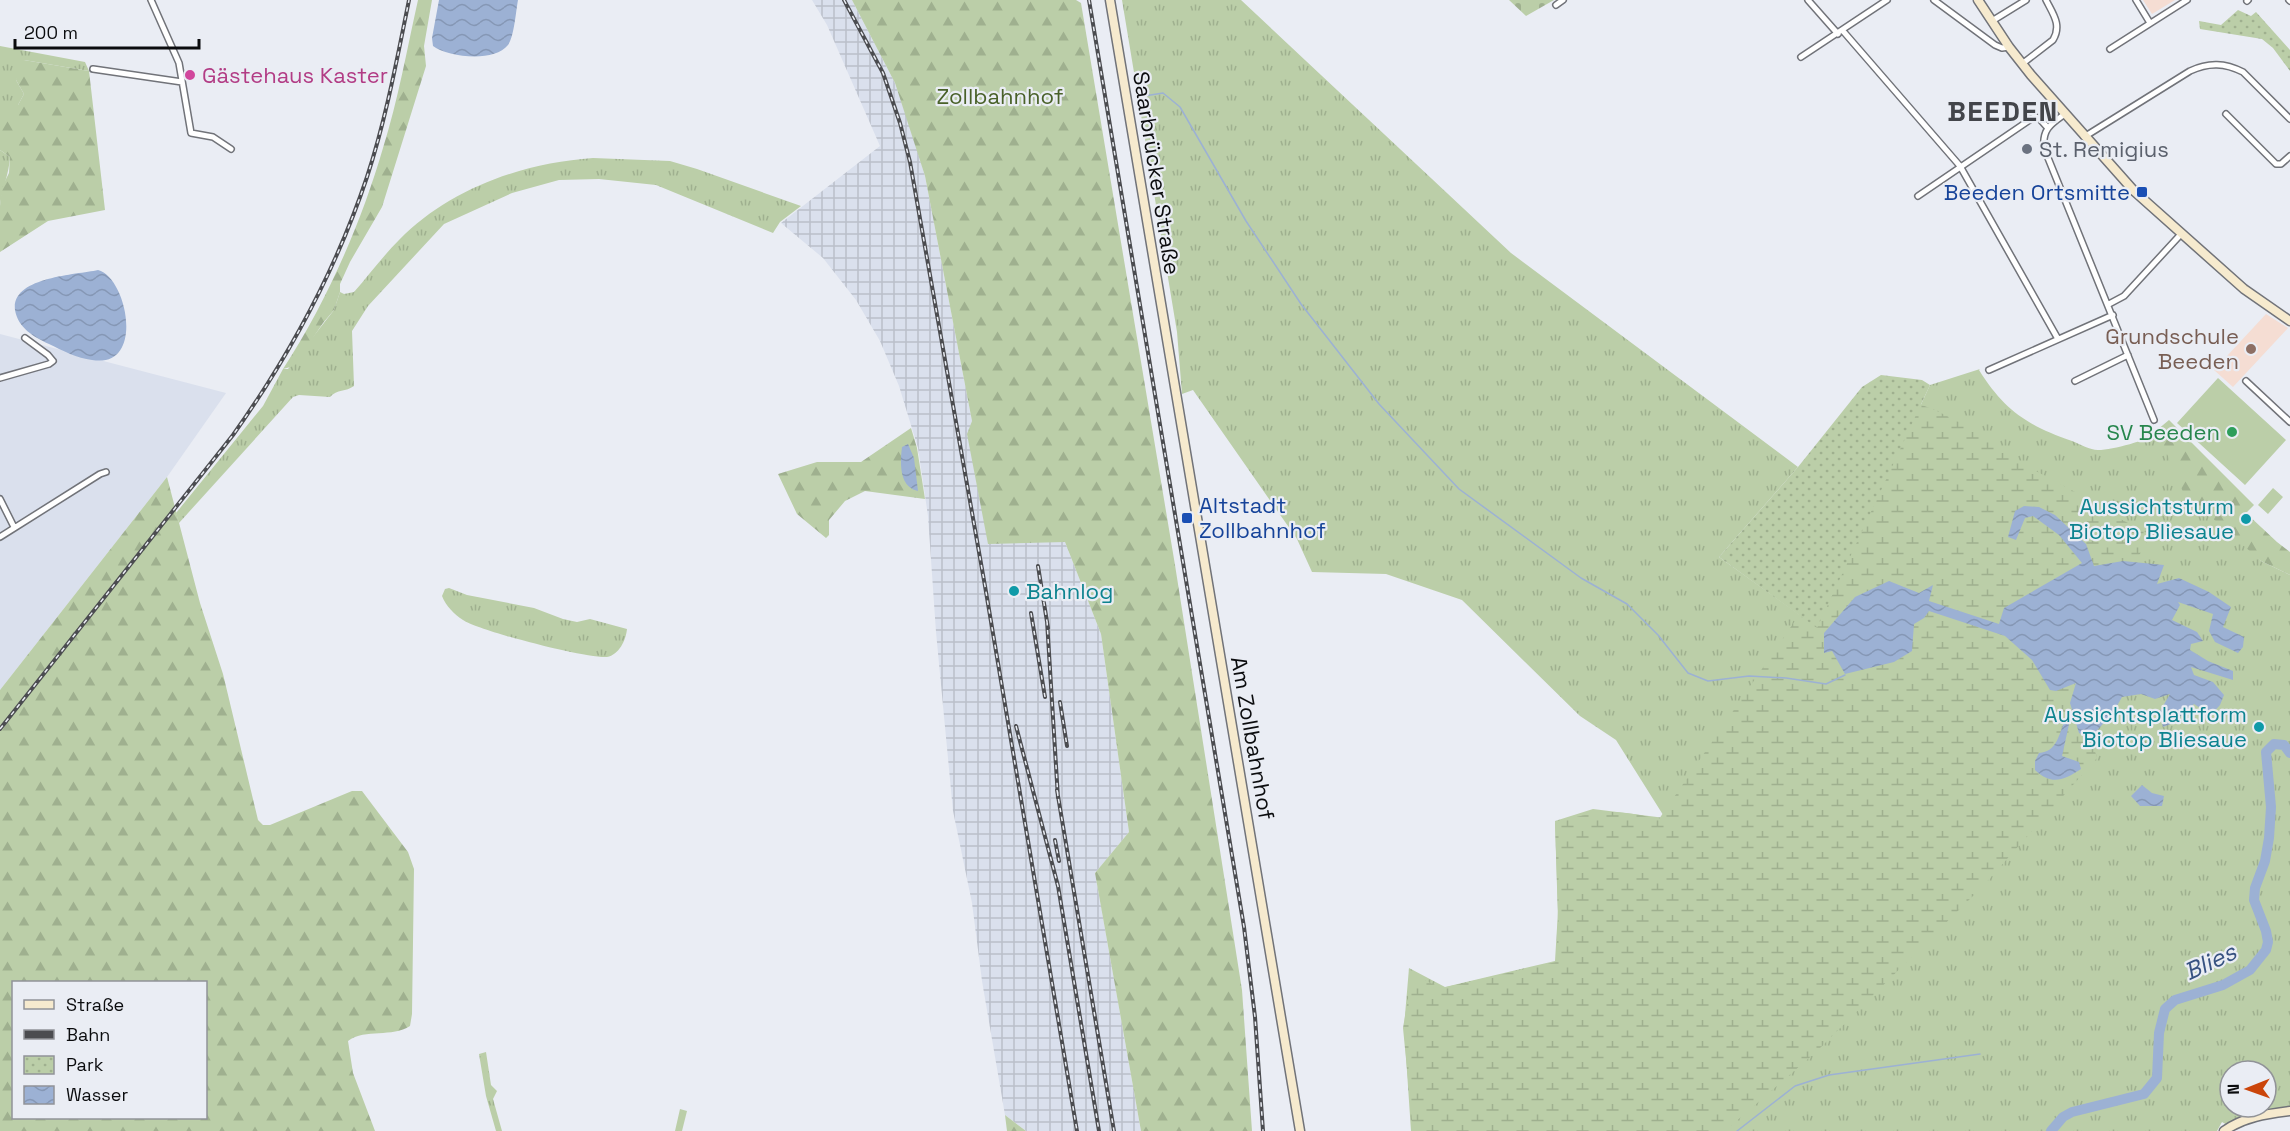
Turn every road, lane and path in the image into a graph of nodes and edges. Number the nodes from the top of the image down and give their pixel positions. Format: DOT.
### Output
graph roads {
  1 [pos="150,0"];
  2 [pos="1110,0"];
  3 [pos="1563,0"];
  4 [pos="1808,0"];
  5 [pos="1887,0"];
  6 [pos="1934,0"];
  7 [pos="1978,0"];
  8 [pos="2026,0"];
  9 [pos="2046,0"];
  10 [pos="2136,0"];
  11 [pos="2187,0"];
  12 [pos="1556,4"];
  13 [pos="1992,21"];
  14 [pos="2150,22"];
  15 [pos="1841,33"];
  16 [pos="2009,47"];
  17 [pos="2110,49"];
  18 [pos="1801,57"];
  19 [pos="2022,63"];
  20 [pos="93,69"];
  21 [pos="182,82"];
  22 [pos="2065,114"];
  23 [pos="2226,114"];
  24 [pos="2290,119"];
  25 [pos="2047,127"];
  26 [pos="2084,137"];
  27 [pos="231,149"];
  28 [pos="2290,156"];
  29 [pos="1960,166"];
  30 [pos="1918,196"];
  31 [pos="2182,233"];
  32 [pos="2109,304"];
  33 [pos="2113,315"];
  34 [pos="2290,321"];
  35 [pos="25,338"];
  36 [pos="2058,339"];
  37 [pos="1169,351"];
  38 [pos="2128,355"];
  39 [pos="1989,370"];
  40 [pos="0,378"];
  41 [pos="2075,381"];
  42 [pos="2246,381"];
  43 [pos="2154,420"];
  44 [pos="2290,422"];
  45 [pos="106,472"];
  46 [pos="0,499"];
  47 [pos="14,528"];
  48 [pos="0,537"];
  49 [pos="2290,1112"];
  50 [pos="1300,1131"];
  51 [pos="2224,1131"];
  1 -- 21 [label="street"];
  2 -- 37 [label="main road, Saarbrücker Straße"];
  3 -- 12 [label="street"];
  4 -- 15 [label="street"];
  5 -- 15 [label="street"];
  6 -- 16 [label="street"];
  7 -- 13 [label="main road"];
  8 -- 13 [label="street"];
  9 -- 19 [label="street"];
  10 -- 14 [label="street"];
  11 -- 14 [label="street"];
  13 -- 16 [label="main road"];
  14 -- 17 [label="street"];
  15 -- 18 [label="street"];
  15 -- 29 [label="street"];
  16 -- 19 [label="main road"];
  19 -- 22 [label="main road"];
  20 -- 21 [label="street"];
  21 -- 27 [label="street"];
  22 -- 25 [label="street"];
  22 -- 26 [label="main road"];
  23 -- 28 [label="street"];
  24 -- 26 [label="street"];
  25 -- 29 [label="street"];
  25 -- 32 [label="street"];
  26 -- 31 [label="main road"];
  29 -- 30 [label="street"];
  29 -- 36 [label="street"];
  31 -- 32 [label="street"];
  31 -- 34 [label="main road"];
  32 -- 33 [label="street"];
  33 -- 36 [label="street"];
  33 -- 38 [label="street"];
  35 -- 40 [label="street"];
  36 -- 39 [label="street"];
  37 -- 50 [label="main road, Am Zollbahnhof"];
  38 -- 41 [label="street"];
  38 -- 43 [label="street"];
  42 -- 44 [label="street"];
  45 -- 47 [label="street"];
  46 -- 47 [label="street"];
  47 -- 48 [label="street"];
  49 -- 51 [label="main road"];
}
